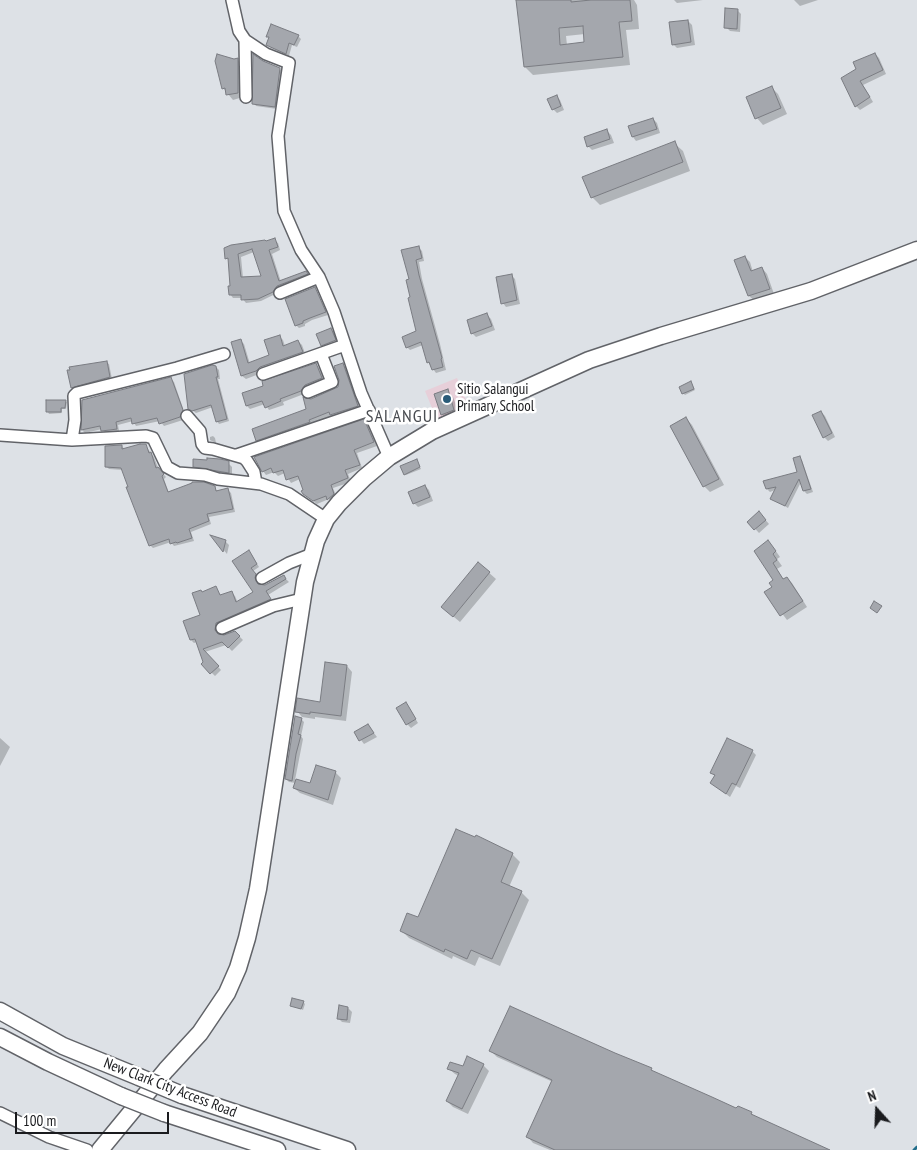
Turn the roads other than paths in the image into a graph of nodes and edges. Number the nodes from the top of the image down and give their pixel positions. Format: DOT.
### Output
graph roads {
  1 [pos="232,0"];
  2 [pos="245,40"];
  3 [pos="246,97"];
  4 [pos="917,250"];
  5 [pos="319,278"];
  6 [pos="280,293"];
  7 [pos="345,345"];
  8 [pos="224,354"];
  9 [pos="321,354"];
  10 [pos="263,374"];
  11 [pos="308,392"];
  12 [pos="369,410"];
  13 [pos="187,416"];
  14 [pos="0,436"];
  15 [pos="72,440"];
  16 [pos="237,455"];
  17 [pos="389,457"];
  18 [pos="256,483"];
  19 [pos="326,519"];
  20 [pos="312,554"];
  21 [pos="262,578"];
  22 [pos="302,599"];
  23 [pos="222,628"];
  24 [pos="0,1011"];
  25 [pos="0,1037"];
  26 [pos="0,1113"];
  27 [pos="87,1150"];
  28 [pos="100,1150"];
  29 [pos="277,1150"];
  30 [pos="347,1150"];
  1 -- 2 [label="street"];
  2 -- 3 [label="street"];
  2 -- 5 [label="street"];
  4 -- 17 [label="street"];
  5 -- 6 [label="street"];
  5 -- 7 [label="street"];
  7 -- 9 [label="street"];
  7 -- 12 [label="street"];
  8 -- 15 [label="street"];
  9 -- 10 [label="street"];
  9 -- 11 [label="street"];
  12 -- 16 [label="street"];
  12 -- 17 [label="street"];
  13 -- 16 [label="street"];
  14 -- 15 [label="street"];
  15 -- 18 [label="street"];
  16 -- 18 [label="street"];
  17 -- 19 [label="street"];
  18 -- 19 [label="street"];
  19 -- 20 [label="street"];
  20 -- 21 [label="street"];
  20 -- 22 [label="street"];
  22 -- 23 [label="street"];
  22 -- 28 [label="street"];
  24 -- 30 [label="street, New Clark City Access Road, bridge"];
  25 -- 29 [label="street, New Clark City Access Road, bridge"];
  26 -- 27 [label="street"];
}
